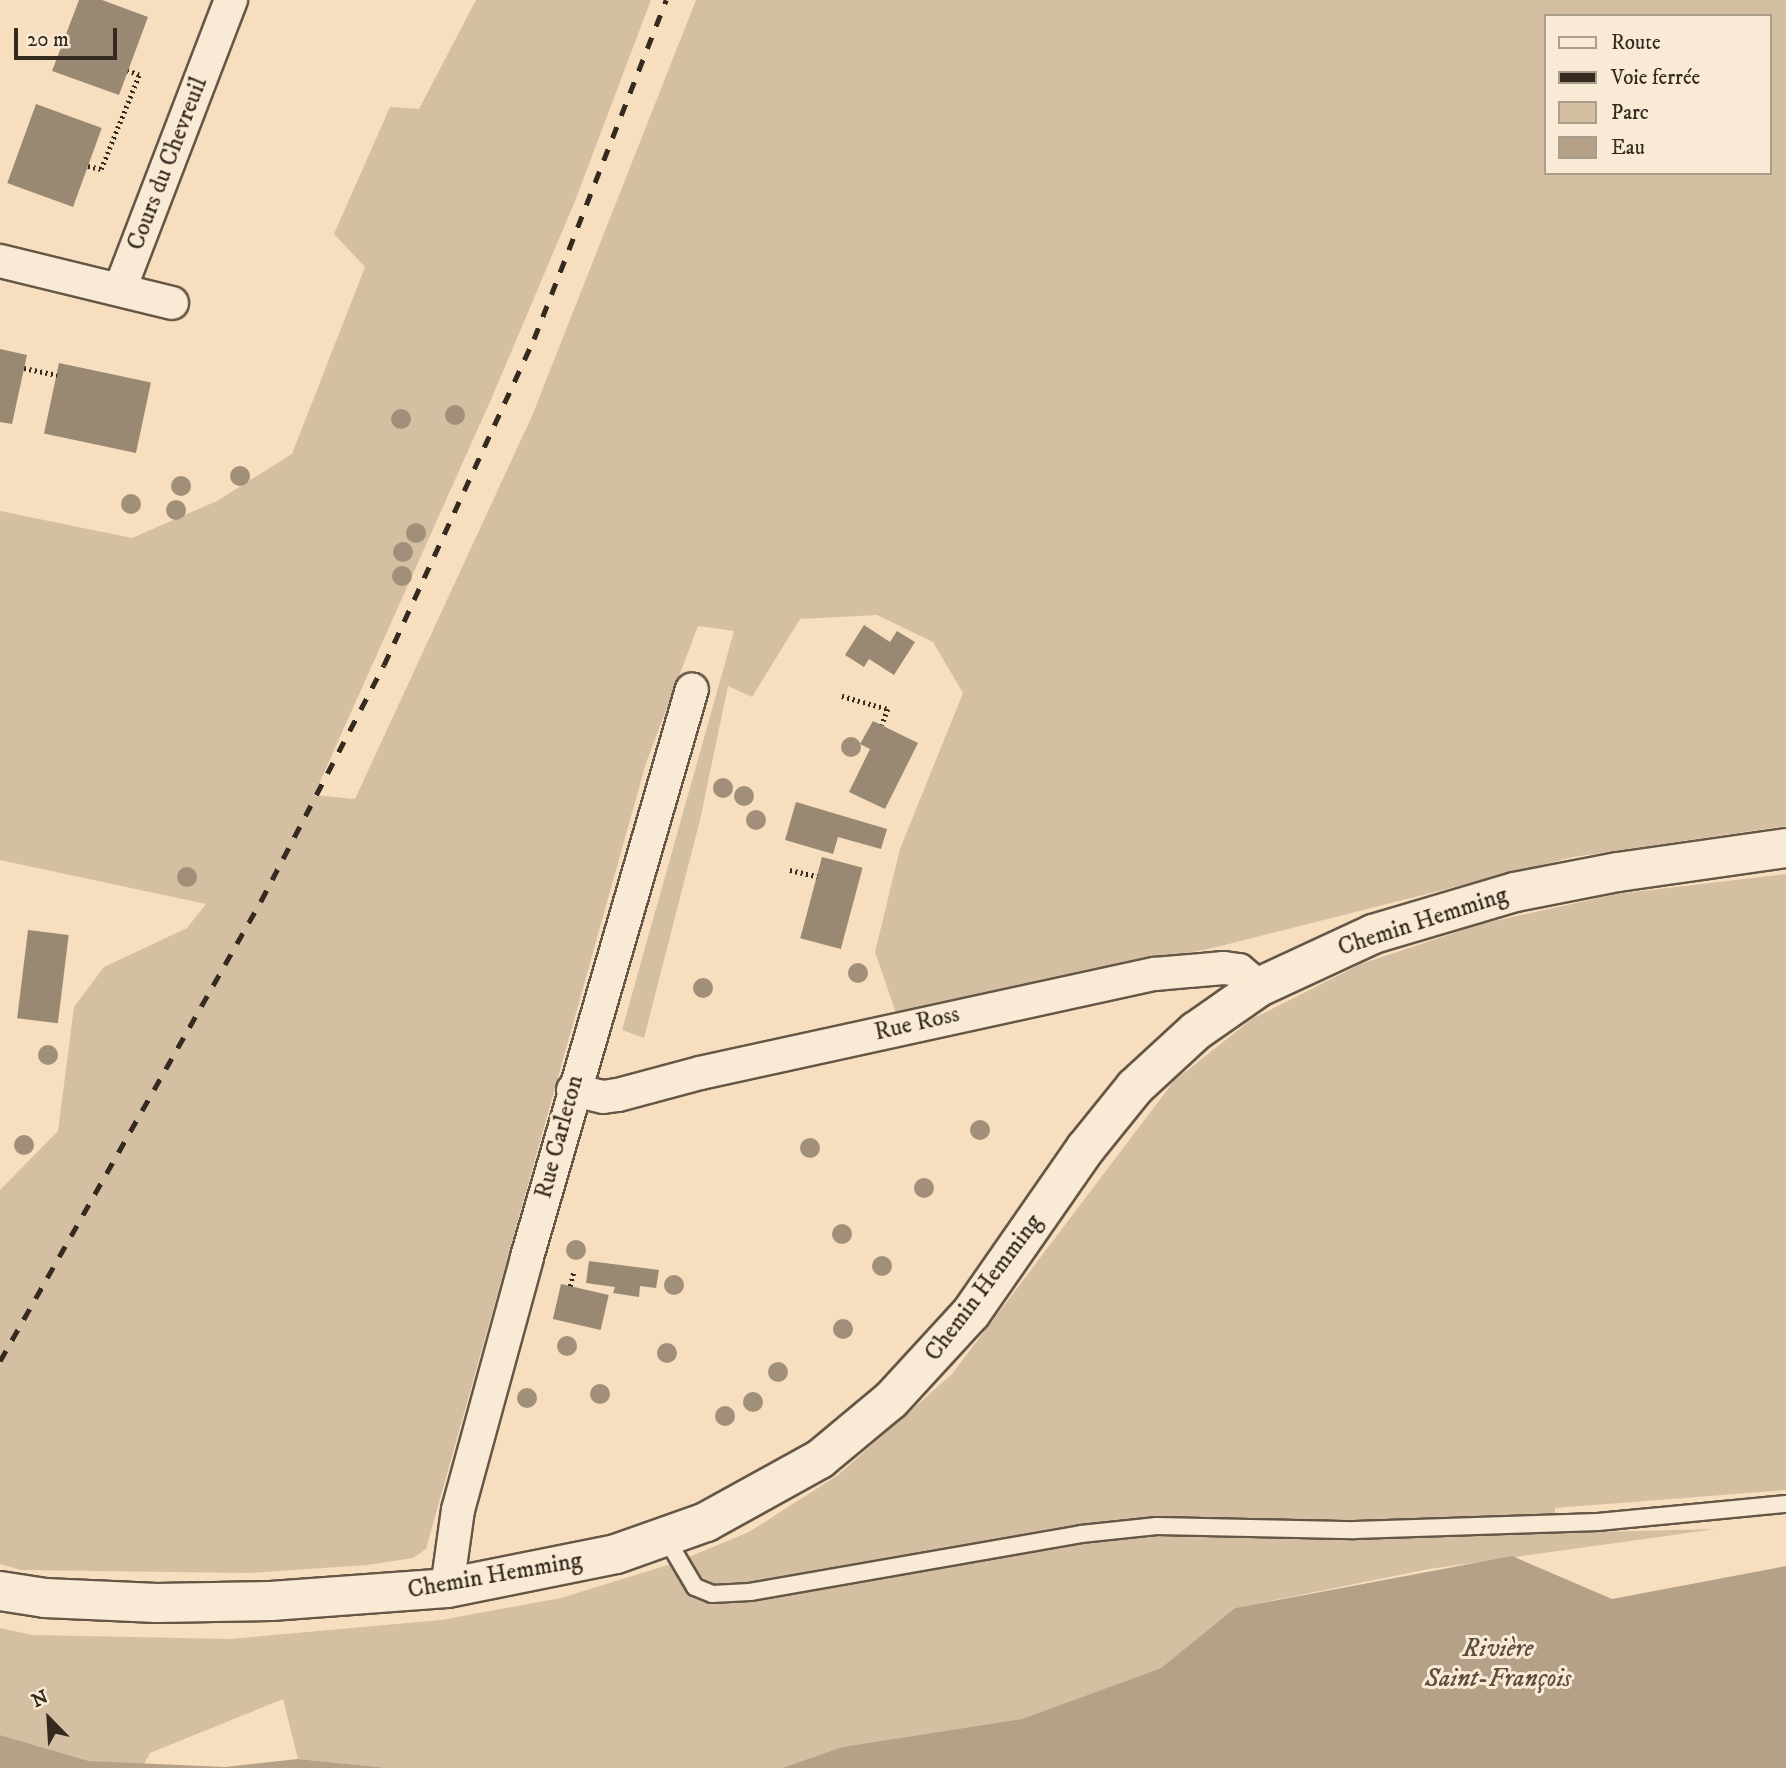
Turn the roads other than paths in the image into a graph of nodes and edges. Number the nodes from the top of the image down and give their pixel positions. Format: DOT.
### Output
graph roads {
  1 [pos="232,0"];
  2 [pos="0,261"];
  3 [pos="120,289"];
  4 [pos="172,303"];
  5 [pos="692,690"];
  6 [pos="1786,848"];
  7 [pos="1259,987"];
  8 [pos="572,1090"];
  9 [pos="1786,1504"];
  10 [pos="666,1538"];
  11 [pos="447,1588"];
  12 [pos="0,1591"];
  1 -- 3 [label="street, Cours du Chevreuil"];
  2 -- 3 [label="street"];
  3 -- 4 [label="street"];
  5 -- 8 [label="street, Rue Carleton"];
  6 -- 7 [label="street, Chemin Hemming"];
  7 -- 8 [label="street, Rue Ross"];
  7 -- 10 [label="street, Chemin Hemming"];
  8 -- 11 [label="street, Rue Carleton"];
  9 -- 10 [label="lane"];
  10 -- 11 [label="street, Chemin Hemming"];
  11 -- 12 [label="street, Chemin Hemming"];
}
